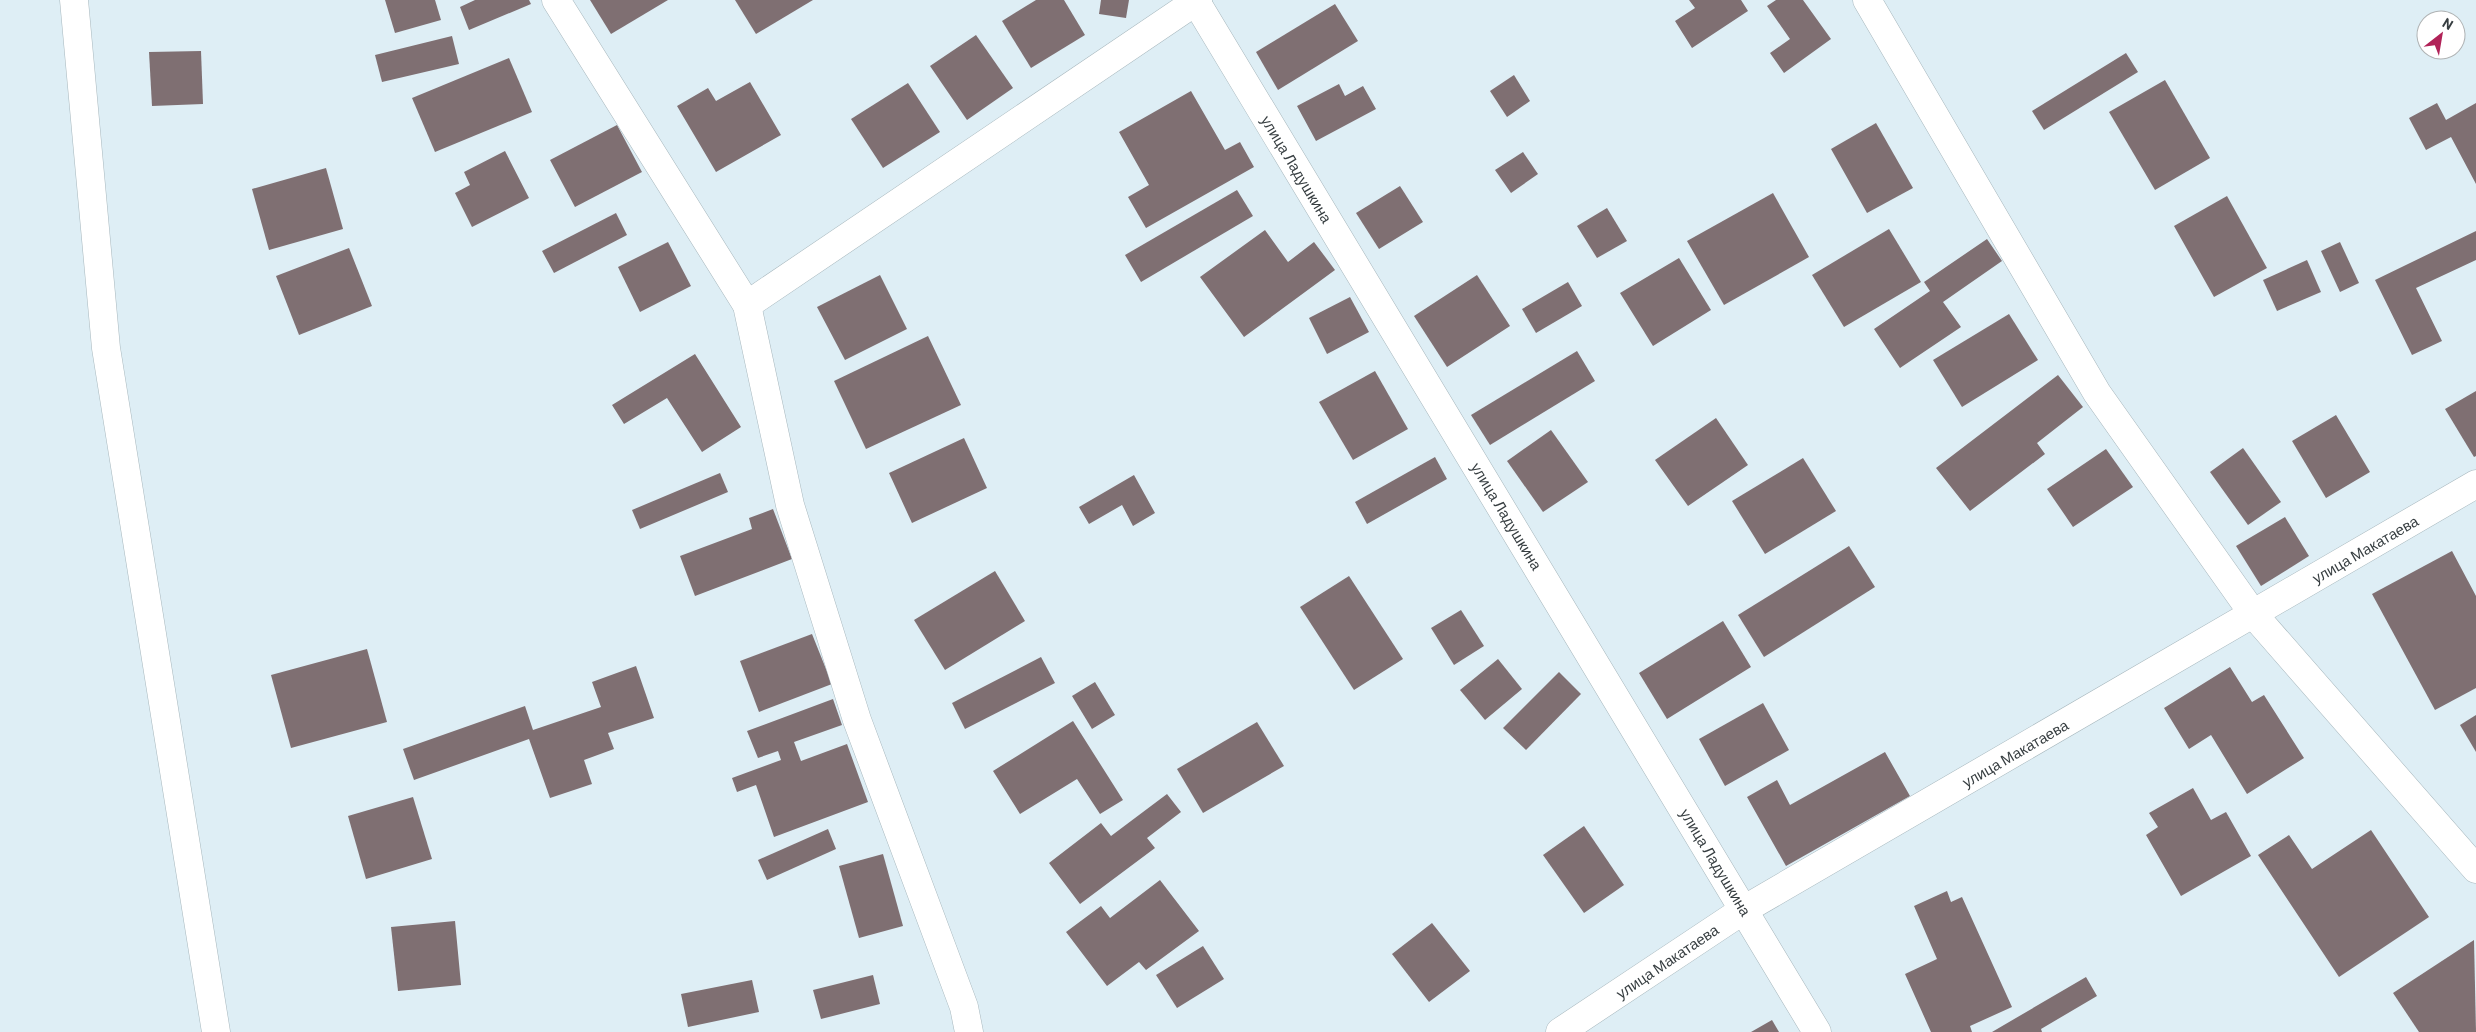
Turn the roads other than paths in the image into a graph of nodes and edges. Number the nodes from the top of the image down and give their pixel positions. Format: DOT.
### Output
graph roads {
  1 [pos="74,0"];
  2 [pos="556,0"];
  3 [pos="1196,0"];
  4 [pos="1867,0"];
  5 [pos="747,305"];
  6 [pos="2476,484"];
  7 [pos="2254,614"];
  8 [pos="2476,869"];
  9 [pos="1745,909"];
  10 [pos="216,1032"];
  11 [pos="969,1032"];
  12 [pos="1560,1032"];
  13 [pos="1817,1032"];
  1 -- 10 [label="street"];
  2 -- 5 [label="street"];
  3 -- 5 [label="street"];
  3 -- 9 [label="street, улица Ладушкина"];
  4 -- 7 [label="street"];
  5 -- 11 [label="street"];
  6 -- 7 [label="street, улица Макатаева"];
  7 -- 8 [label="street"];
  7 -- 9 [label="street, улица Макатаева"];
  9 -- 12 [label="street, улица Макатаева"];
  9 -- 13 [label="street, улица Ладушкина"];
}
